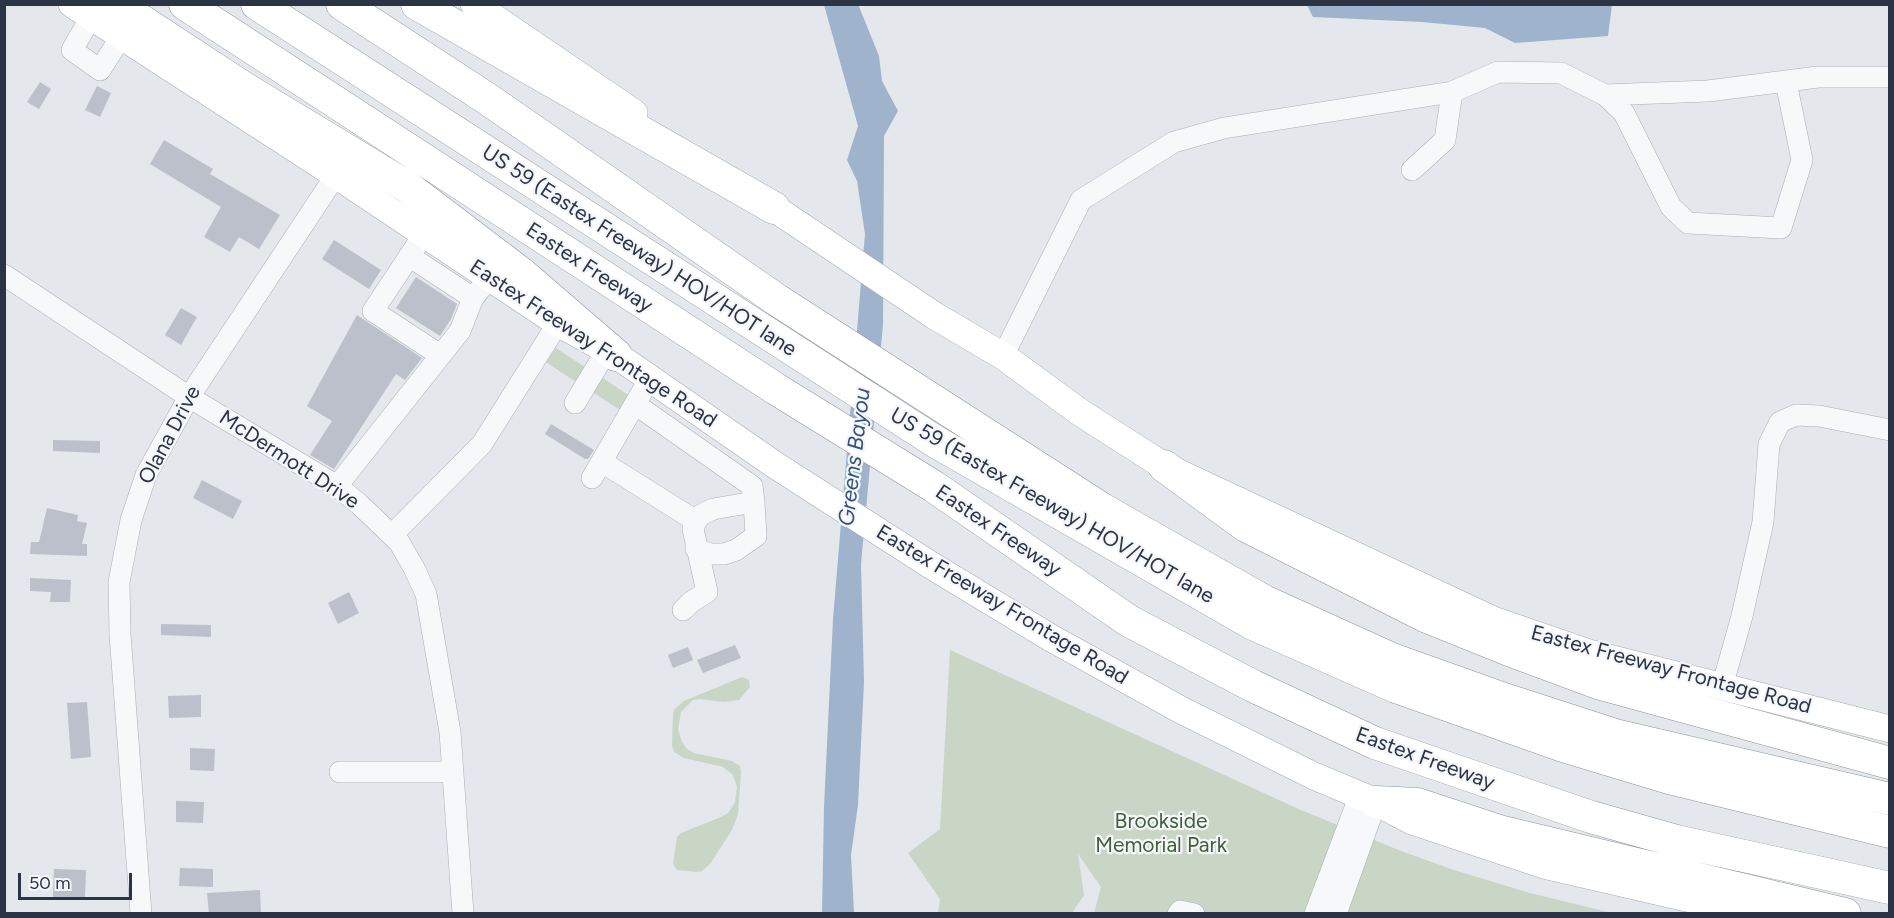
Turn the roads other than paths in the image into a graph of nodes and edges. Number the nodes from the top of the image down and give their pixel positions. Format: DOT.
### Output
graph roads {
  1 [pos="185,4"];
  2 [pos="257,4"];
  3 [pos="342,4"];
  4 [pos="417,4"];
  5 [pos="474,4"];
  6 [pos="93,9"];
  7 [pos="121,37"];
  8 [pos="1890,77"];
  9 [pos="1785,82"];
  10 [pos="1452,92"];
  11 [pos="1605,95"];
  12 [pos="1412,170"];
  13 [pos="336,175"];
  14 [pos="774,208"];
  15 [pos="424,234"];
  16 [pos="409,256"];
  17 [pos="4,275"];
  18 [pos="490,277"];
  19 [pos="473,298"];
  20 [pos="558,323"];
  21 [pos="611,353"];
  22 [pos="440,355"];
  23 [pos="1003,356"];
  24 [pos="650,378"];
  25 [pos="189,397"];
  26 [pos="575,403"];
  27 [pos="635,404"];
  28 [pos="1890,430"];
  29 [pos="1164,466"];
  30 [pos="337,486"];
  31 [pos="754,502"];
  32 [pos="696,521"];
  33 [pos="392,535"];
  34 [pos="696,549"];
  35 [pos="683,610"];
  36 [pos="1722,687"];
  37 [pos="1890,729"];
  38 [pos="1890,763"];
  39 [pos="340,772"];
  40 [pos="452,772"];
  41 [pos="1368,798"];
  42 [pos="1890,799"];
  43 [pos="1890,832"];
  44 [pos="1890,888"];
  45 [pos="141,914"];
  46 [pos="463,914"];
  47 [pos="1178,914"];
  48 [pos="1194,914"];
  49 [pos="1315,914"];
  50 [pos="1336,914"];
  51 [pos="1756,914"];
  52 [pos="1845,914"];
  1 -- 44 [label="highway, Eastex Freeway"];
  2 -- 43 [label="highway, US 59 (Eastex Freeway) HOV/HOT lane"];
  3 -- 42 [label="highway"];
  4 -- 14 [label="highway"];
  5 -- 14 [label="main road, Eastex Freeway Frontage Road"];
  6 -- 7 [label="main road, Eastex Freeway Frontage Road"];
  6 -- 7 [label="street"];
  6 -- 21 [label="highway"];
  7 -- 13 [label="main road, Eastex Freeway Frontage Road"];
  8 -- 9 [label="street"];
  9 -- 11 [label="street"];
  9 -- 11 [label="street"];
  10 -- 11 [label="street"];
  10 -- 12 [label="street"];
  10 -- 23 [label="street"];
  13 -- 15 [label="main road, Eastex Freeway Frontage Road"];
  13 -- 25 [label="street, Olana Drive"];
  14 -- 23 [label="main road, Eastex Freeway Frontage Road"];
  15 -- 16 [label="street"];
  15 -- 18 [label="main road, Eastex Freeway Frontage Road"];
  16 -- 19 [label="street"];
  16 -- 22 [label="street"];
  17 -- 25 [label="street, McDermott Drive"];
  18 -- 19 [label="street"];
  18 -- 20 [label="main road, Eastex Freeway Frontage Road"];
  19 -- 22 [label="street"];
  20 -- 21 [label="main road, Eastex Freeway Frontage Road"];
  20 -- 33 [label="street"];
  21 -- 24 [label="main road, Eastex Freeway Frontage Road"];
  21 -- 26 [label="street"];
  22 -- 30 [label="street"];
  23 -- 29 [label="main road, Eastex Freeway Frontage Road"];
  24 -- 27 [label="street"];
  24 -- 41 [label="main road, Eastex Freeway Frontage Road"];
  25 -- 30 [label="street, McDermott Drive"];
  25 -- 45 [label="street, Olana Drive"];
  27 -- 31 [label="street"];
  27 -- 32 [label="street"];
  28 -- 36 [label="street"];
  29 -- 36 [label="main road, Eastex Freeway Frontage Road"];
  29 -- 38 [label="highway"];
  30 -- 33 [label="street, McDermott Drive"];
  31 -- 32 [label="street"];
  31 -- 34 [label="street"];
  32 -- 34 [label="street"];
  33 -- 40 [label="street, McDermott Drive"];
  34 -- 35 [label="street"];
  36 -- 37 [label="main road, Eastex Freeway Frontage Road"];
  39 -- 40 [label="street"];
  40 -- 46 [label="street, McDermott Drive"];
  41 -- 49 [label="street"];
  41 -- 50 [label="street"];
  41 -- 51 [label="main road, Eastex Freeway Frontage Road"];
  41 -- 52 [label="highway"];
  47 -- 48 [label="street"];
}
